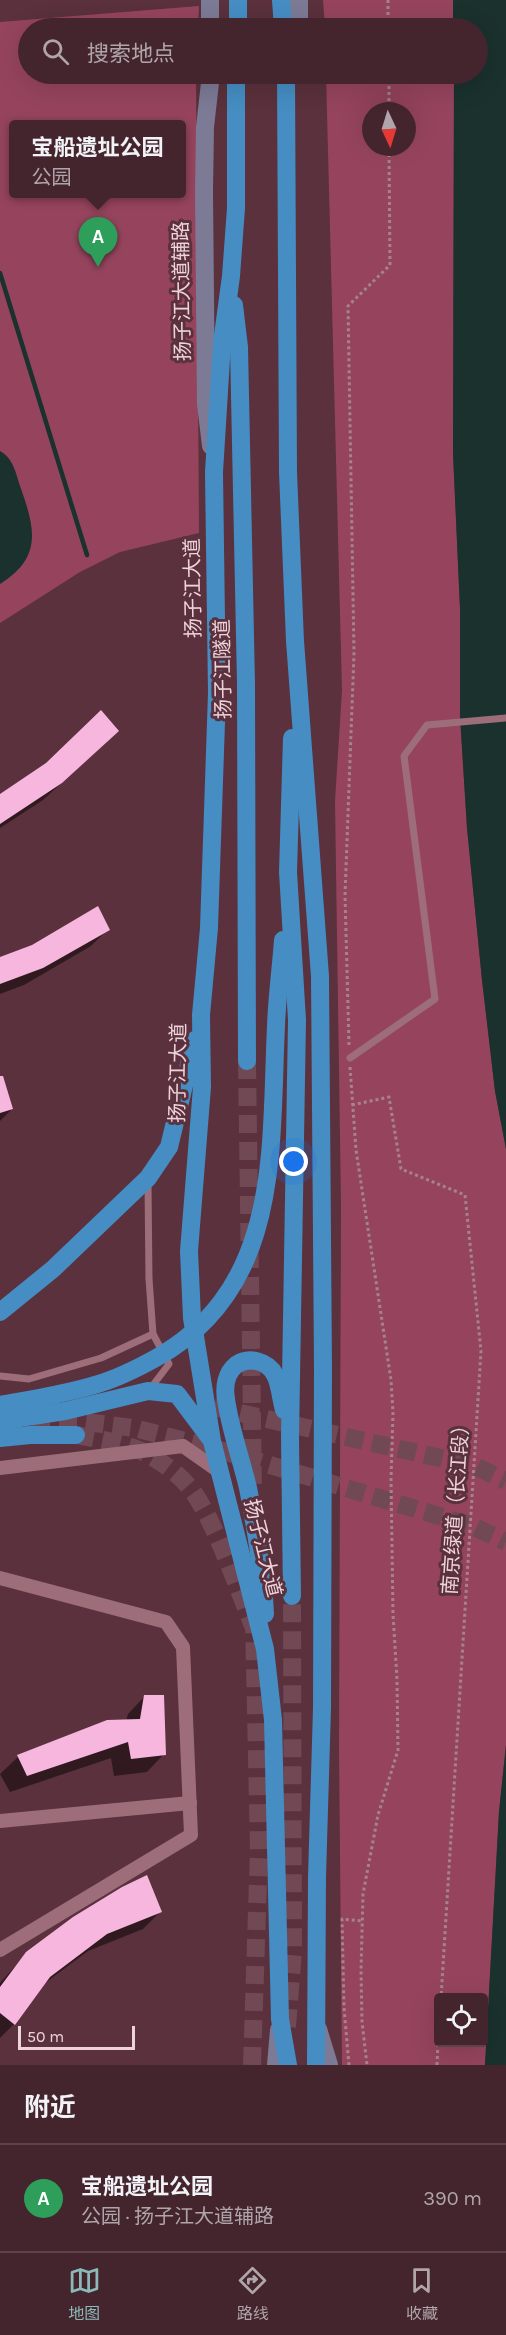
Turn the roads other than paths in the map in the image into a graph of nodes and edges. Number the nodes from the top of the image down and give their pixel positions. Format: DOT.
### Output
graph roads {
  1 [pos="210,0"];
  2 [pos="238,0"];
  3 [pos="281,0"];
  4 [pos="299,0"];
  5 [pos="210,18"];
  6 [pos="238,18"];
  7 [pos="282,18"];
  8 [pos="299,18"];
  9 [pos="210,84"];
  10 [pos="236,84"];
  11 [pos="287,84"];
  12 [pos="292,84"];
  13 [pos="288,101"];
  14 [pos="231,276"];
  15 [pos="214,472"];
  16 [pos="295,642"];
  17 [pos="506,718"];
  18 [pos="288,872"];
  19 [pos="201,1015"];
  20 [pos="350,1058"];
  21 [pos="247,1061"];
  22 [pos="148,1178"];
  23 [pos="0,1312"];
  24 [pos="153,1334"];
  25 [pos="0,1376"];
  26 [pos="148,1391"];
  27 [pos="0,1405"];
  28 [pos="0,1421"];
  29 [pos="76,1436"];
  30 [pos="0,1437"];
  31 [pos="290,1438"];
  32 [pos="212,1440"];
  33 [pos="0,1468"];
  34 [pos="220,1472"];
  35 [pos="0,1578"];
  36 [pos="292,1596"];
  37 [pos="266,1649"];
  38 [pos="190,1803"];
  39 [pos="0,1821"];
  40 [pos="0,1950"];
  41 [pos="280,2019"];
  42 [pos="316,2024"];
  43 [pos="276,2065"];
  44 [pos="288,2065"];
  45 [pos="316,2065"];
  46 [pos="329,2065"];
  1 -- 5 [label="main road"];
  2 -- 6 [label="highway"];
  3 -- 7 [label="highway"];
  4 -- 8 [label="main road"];
  9 -- 15 [label="main road, 扬子江大道辅路"];
  10 -- 14 [label="highway, 扬子江大道"];
  11 -- 13 [label="highway"];
  12 -- 13 [label="main road"];
  13 -- 16 [label="highway"];
  14 -- 15 [label="highway, 扬子江大道"];
  14 -- 21 [label="highway, 扬子江隧道"];
  15 -- 19 [label="highway, 扬子江大道"];
  16 -- 18 [label="highway"];
  16 -- 42 [label="highway"];
  17 -- 20 [label="lane"];
  18 -- 27 [label="highway"];
  18 -- 31 [label="highway"];
  19 -- 22 [label="highway"];
  19 -- 32 [label="highway, 扬子江大道"];
  22 -- 23 [label="highway"];
  22 -- 24 [label="lane"];
  24 -- 25 [label="lane"];
  24 -- 26 [label="lane"];
  26 -- 28 [label="highway"];
  26 -- 32 [label="highway"];
  29 -- 30 [label="highway"];
  31 -- 36 [label="highway"];
  31 -- 37 [label="highway"];
  32 -- 34 [label="highway, 扬子江大道"];
  33 -- 34 [label="street"];
  34 -- 37 [label="highway, 扬子江大道"];
  35 -- 38 [label="street"];
  37 -- 41 [label="highway, 扬子江大道"];
  38 -- 39 [label="street"];
  38 -- 40 [label="street"];
  41 -- 43 [label="main road"];
  41 -- 44 [label="highway, 扬子江大道"];
  42 -- 45 [label="highway"];
  42 -- 46 [label="main road"];
}
